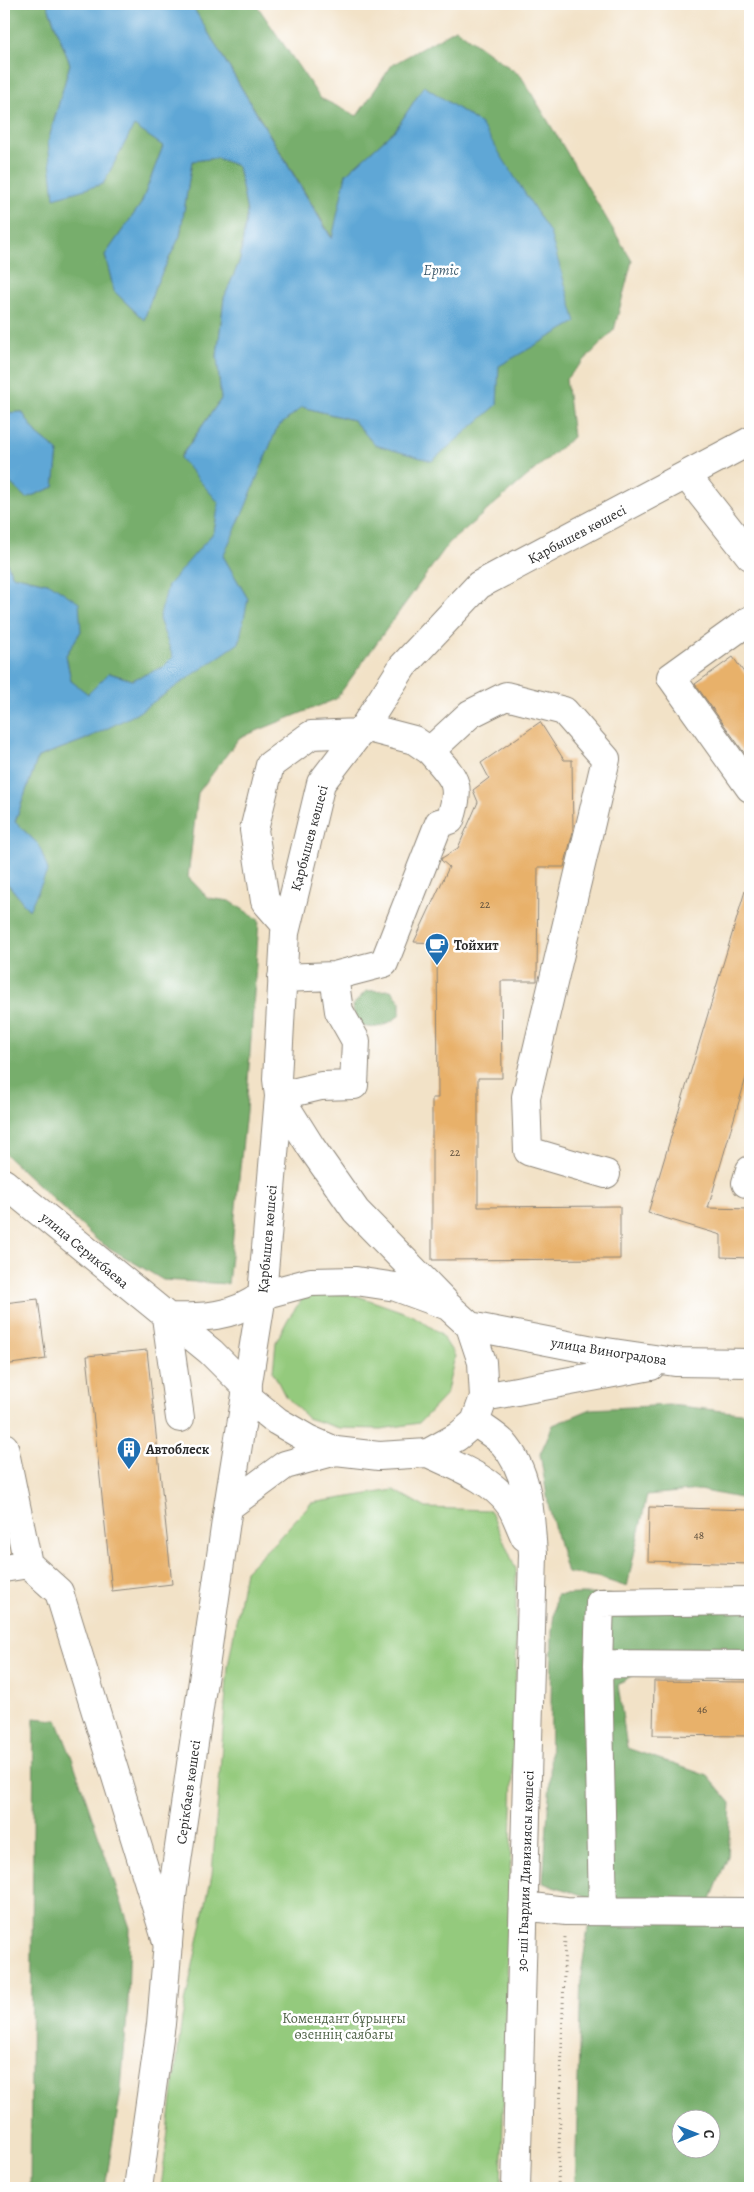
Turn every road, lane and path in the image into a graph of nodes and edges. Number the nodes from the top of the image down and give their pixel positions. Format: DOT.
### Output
graph roads {
  1 [pos="750,441"];
  2 [pos="687,476"];
  3 [pos="750,556"];
  4 [pos="750,620"];
  5 [pos="362,730"];
  6 [pos="430,751"];
  7 [pos="750,788"];
  8 [pos="286,925"];
  9 [pos="334,976"];
  10 [pos="282,978"];
  11 [pos="279,1096"];
  12 [pos="750,1170"];
  13 [pos="606,1174"];
  14 [pos="4,1183"];
  15 [pos="750,1184"];
  16 [pos="262,1295"];
  17 [pos="448,1306"];
  18 [pos="166,1317"];
  19 [pos="470,1326"];
  20 [pos="675,1362"];
  21 [pos="750,1364"];
  22 [pos="247,1393"];
  23 [pos="479,1410"];
  24 [pos="180,1418"];
  25 [pos="4,1447"];
  26 [pos="336,1451"];
  27 [pos="428,1453"];
  28 [pos="228,1507"];
  29 [pos="533,1554"];
  30 [pos="16,1566"];
  31 [pos="750,1601"];
  32 [pos="598,1664"];
  33 [pos="750,1665"];
  34 [pos="524,1906"];
  35 [pos="566,1911"];
  36 [pos="603,1911"];
  37 [pos="750,1912"];
  38 [pos="168,1946"];
  39 [pos="138,2188"];
  40 [pos="516,2188"];
  41 [pos="558,2188"];
  1 -- 2 [label="main road, Қарбышев көшесі"];
  2 -- 3 [label="main road"];
  2 -- 5 [label="main road, Қарбышев көшесі"];
  4 -- 7 [label="main road"];
  5 -- 6 [label="main road"];
  5 -- 8 [label="main road, Қарбышев көшесі"];
  5 -- 8 [label="main road"];
  6 -- 9 [label="main road"];
  6 -- 13 [label="main road"];
  8 -- 10 [label="main road, Қарбышев көшесі"];
  9 -- 10 [label="main road"];
  9 -- 11 [label="main road"];
  10 -- 11 [label="main road, Қарбышев көшесі"];
  11 -- 16 [label="main road, Қарбышев көшесі"];
  11 -- 17 [label="main road"];
  12 -- 15 [label="main road"];
  14 -- 18 [label="main road, улица Серикбаева"];
  16 -- 17 [label="main road"];
  16 -- 18 [label="main road"];
  16 -- 22 [label="main road, Қарбышев көшесі"];
  17 -- 19 [label="main road"];
  18 -- 22 [label="main road, улица Серикбаева"];
  18 -- 24 [label="main road"];
  19 -- 20 [label="main road, улица Виноградова"];
  19 -- 23 [label="main road"];
  20 -- 21 [label="main road"];
  20 -- 23 [label="main road, улица Виноградова"];
  22 -- 26 [label="main road, улица Серикбаева"];
  22 -- 28 [label="main road, Серікбаев көшесі"];
  23 -- 27 [label="main road"];
  23 -- 29 [label="main road, 30-ші Гвардия Дивизиясы көшесі"];
  25 -- 30 [label="main road"];
  26 -- 27 [label="main road"];
  26 -- 28 [label="main road"];
  27 -- 29 [label="main road"];
  28 -- 38 [label="main road, Серікбаев көшесі"];
  29 -- 34 [label="main road, 30-ші Гвардия Дивизиясы көшесі"];
  30 -- 38 [label="main road"];
  31 -- 32 [label="main road"];
  32 -- 33 [label="main road"];
  32 -- 36 [label="main road"];
  34 -- 35 [label="main road"];
  34 -- 40 [label="main road, 30-ші Гвардия Дивизиясы көшесі"];
  35 -- 36 [label="main road"];
  35 -- 41 [label="path"];
  36 -- 37 [label="main road"];
  38 -- 39 [label="main road, Серікбаев көшесі"];
}
